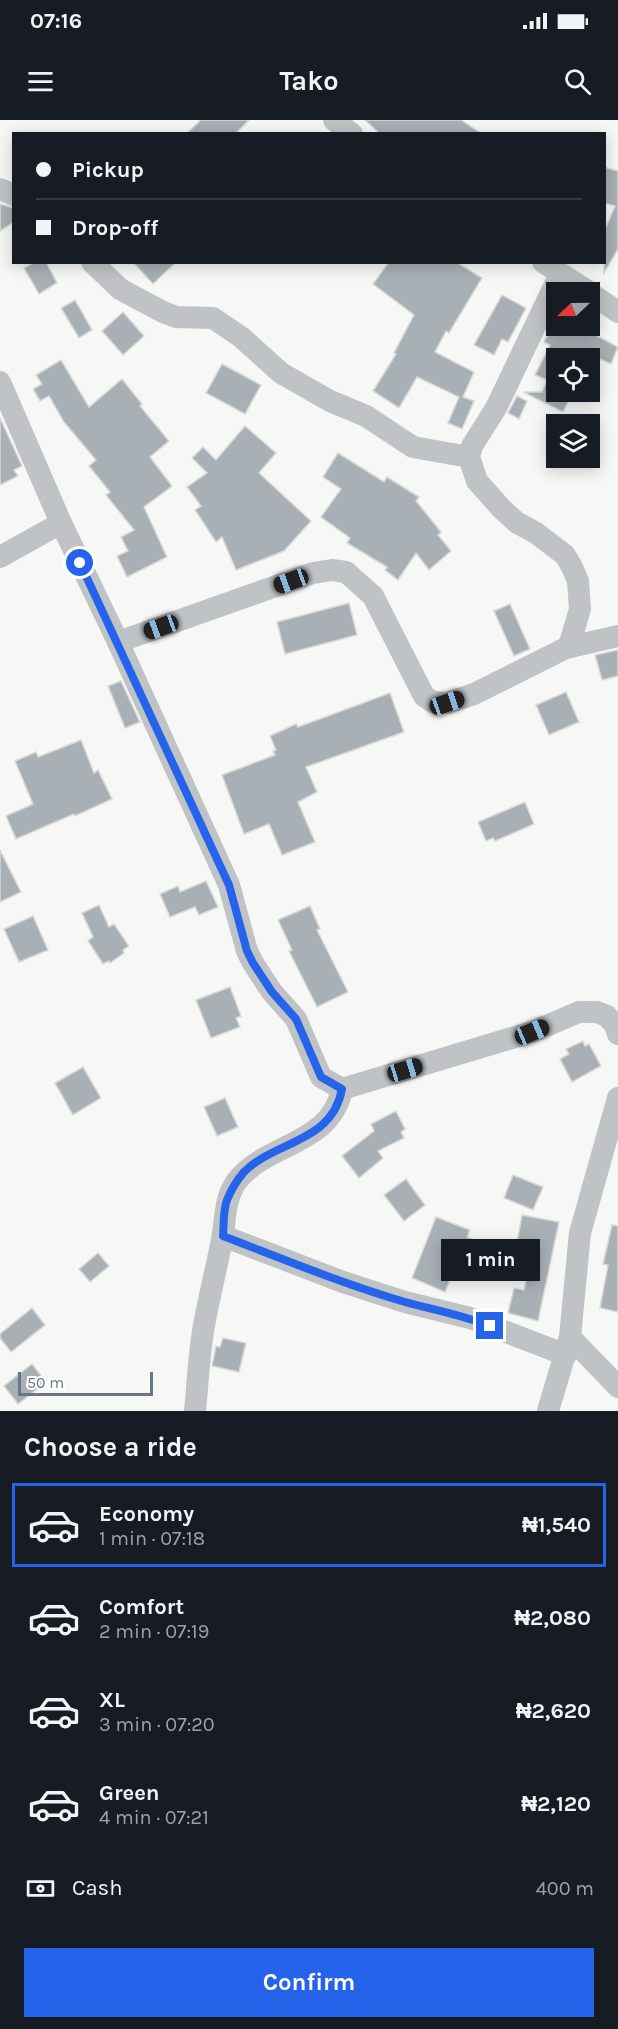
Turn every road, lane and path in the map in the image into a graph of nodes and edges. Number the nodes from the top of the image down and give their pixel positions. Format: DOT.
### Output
graph roads {
  1 [pos="334,120"];
  2 [pos="349,132"];
  3 [pos="94,264"];
  4 [pos="552,268"];
  5 [pos="573,282"];
  6 [pos="600,300"];
  7 [pos="618,312"];
  8 [pos="0,382"];
  9 [pos="469,457"];
  10 [pos="61,523"];
  11 [pos="0,557"];
  12 [pos="618,636"];
  13 [pos="118,642"];
  14 [pos="566,648"];
  15 [pos="618,1034"];
  16 [pos="342,1089"];
  17 [pos="618,1098"];
  18 [pos="223,1236"];
  19 [pos="568,1346"];
  20 [pos="618,1387"];
  21 [pos="195,1411"];
  22 [pos="548,1411"];
  1 -- 2 [label="street"];
  3 -- 9 [label="street"];
  4 -- 5 [label="street"];
  4 -- 9 [label="street"];
  6 -- 7 [label="street"];
  8 -- 10 [label="street"];
  9 -- 14 [label="street"];
  10 -- 11 [label="street"];
  10 -- 13 [label="street"];
  12 -- 14 [label="street"];
  13 -- 14 [label="street"];
  13 -- 16 [label="street"];
  15 -- 16 [label="street"];
  16 -- 18 [label="street"];
  17 -- 19 [label="street"];
  18 -- 19 [label="street"];
  18 -- 21 [label="street"];
  19 -- 20 [label="street"];
  19 -- 22 [label="street"];
}
